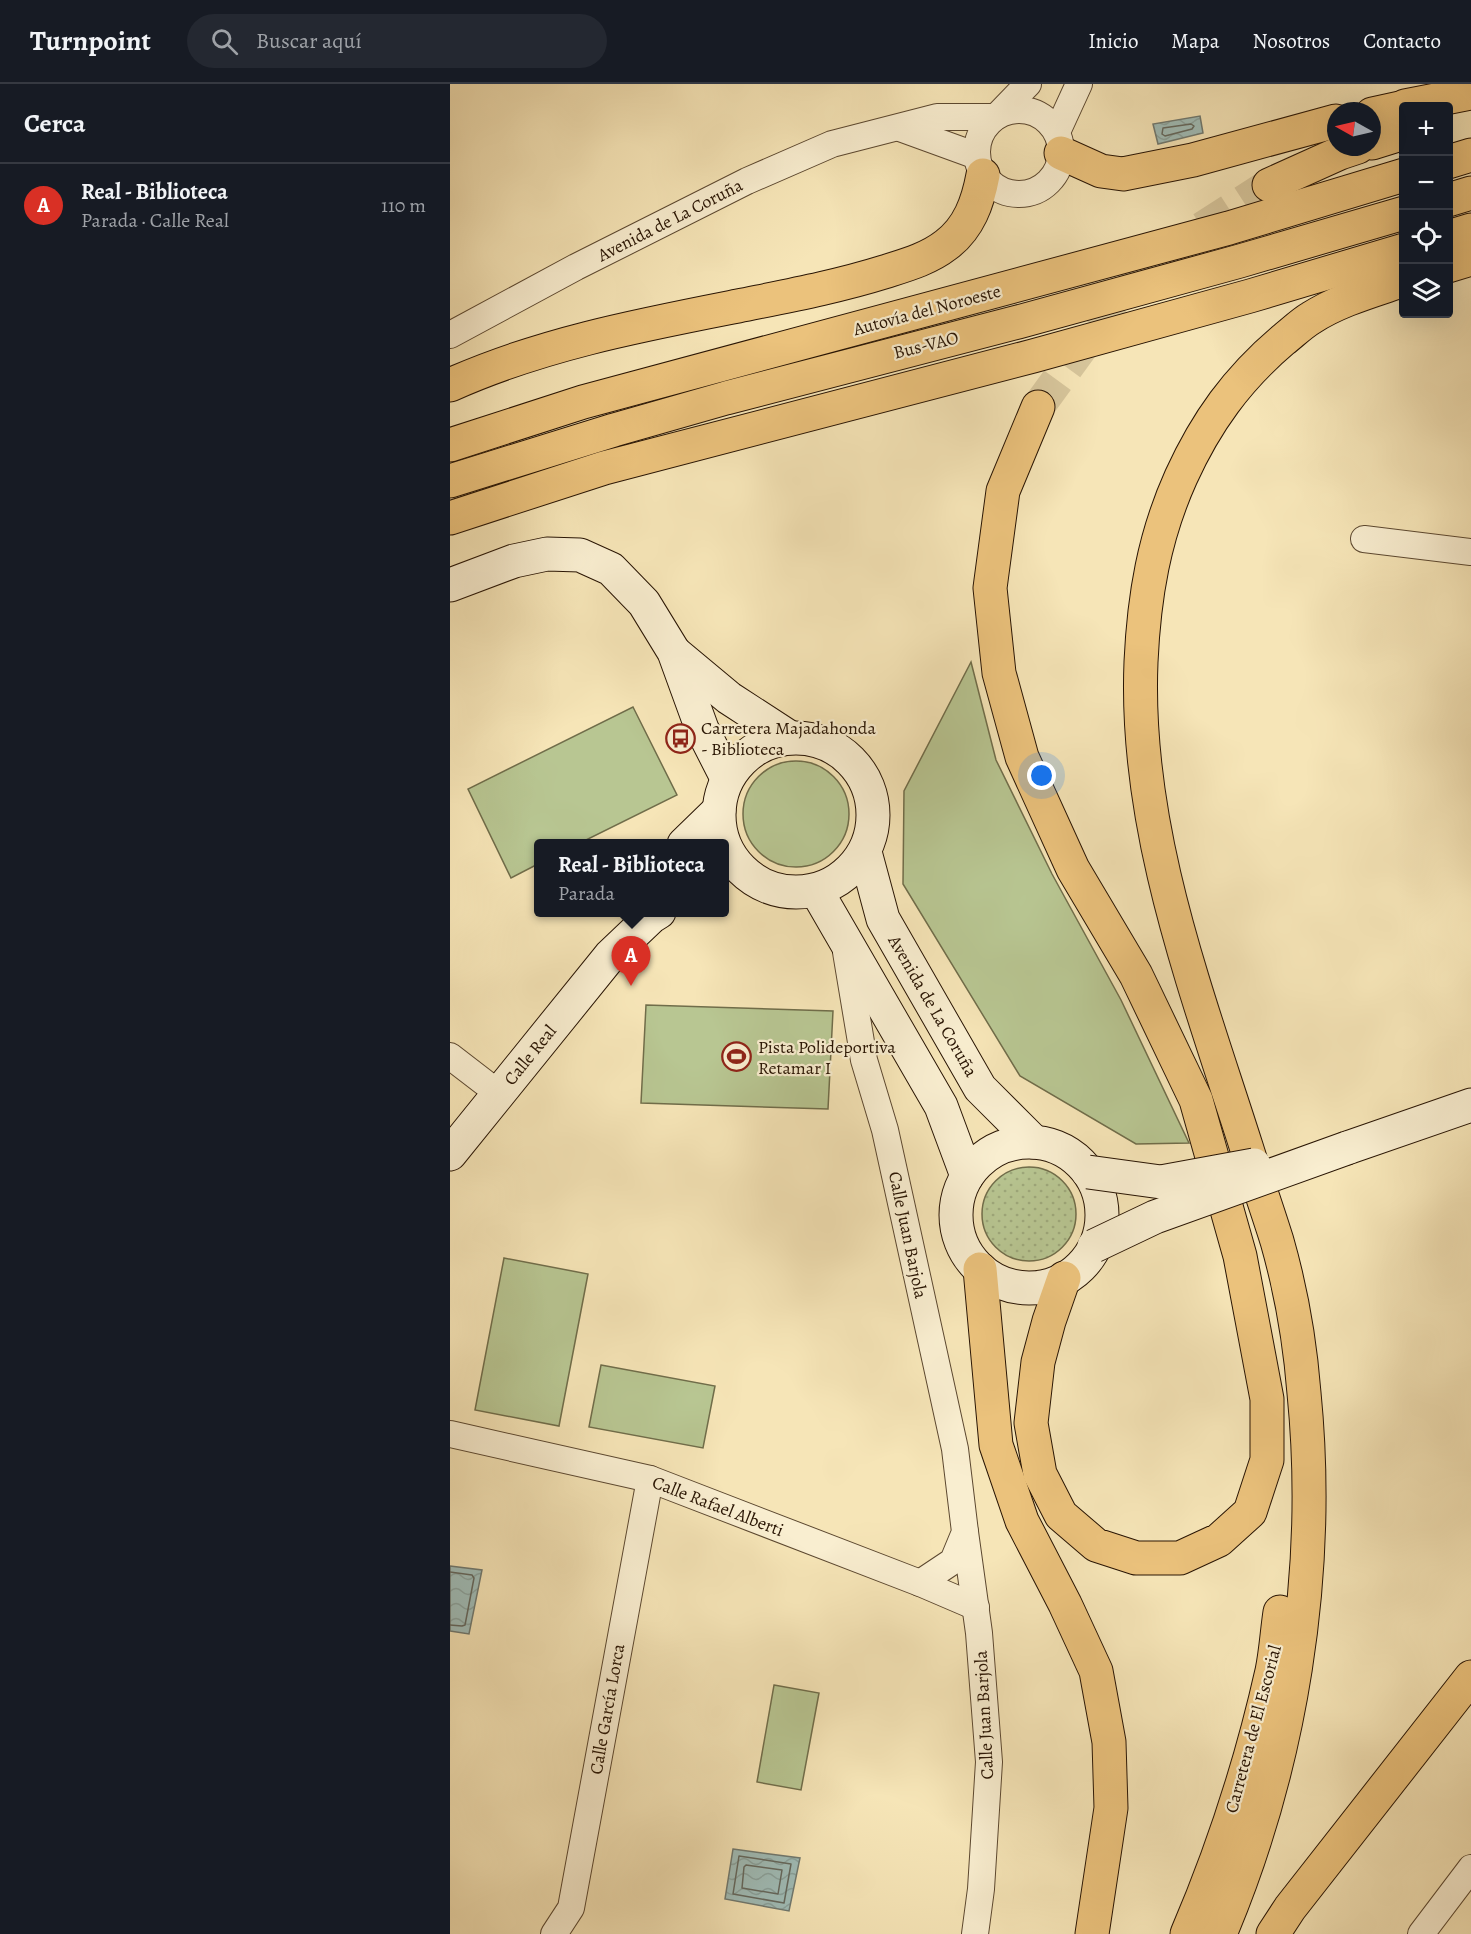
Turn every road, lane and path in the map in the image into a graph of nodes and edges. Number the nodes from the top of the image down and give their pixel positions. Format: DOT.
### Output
graph roads {
  1 [pos="1028,84"];
  2 [pos="1079,84"];
  3 [pos="1471,93"];
  4 [pos="1428,102"];
  5 [pos="1399,108"];
  6 [pos="1381,112"];
  7 [pos="1471,112"];
  8 [pos="997,115"];
  9 [pos="1453,118"];
  10 [pos="1327,123"];
  11 [pos="900,128"];
  12 [pos="1399,135"];
  13 [pos="1381,140"];
  14 [pos="1059,143"];
  15 [pos="1471,155"];
  16 [pos="1333,156"];
  17 [pos="1453,161"];
  18 [pos="980,165"];
  19 [pos="1399,177"];
  20 [pos="1269,185"];
  21 [pos="1471,193"];
  22 [pos="1453,199"];
  23 [pos="1399,214"];
  24 [pos="1471,230"];
  25 [pos="1453,236"];
  26 [pos="1399,251"];
  27 [pos="1471,259"];
  28 [pos="1453,265"];
  29 [pos="1399,282"];
  30 [pos="450,335"];
  31 [pos="450,385"];
  32 [pos="1038,407"];
  33 [pos="450,445"];
  34 [pos="450,481"];
  35 [pos="450,518"];
  36 [pos="1364,539"];
  37 [pos="1471,552"];
  38 [pos="450,585"];
  39 [pos="674,652"];
  40 [pos="789,737"];
  41 [pos="727,778"];
  42 [pos="719,810"];
  43 [pos="688,839"];
  44 [pos="723,839"];
  45 [pos="865,852"];
  46 [pos="729,854"];
  47 [pos="734,876"];
  48 [pos="816,890"];
  49 [pos="632,917"];
  50 [pos="651,917"];
  51 [pos="844,939"];
  52 [pos="610,956"];
  53 [pos="450,1056"];
  54 [pos="498,1093"];
  55 [pos="1196,1100"];
  56 [pos="1471,1105"];
  57 [pos="1034,1142"];
  58 [pos="1347,1148"];
  59 [pos="450,1154"];
  60 [pos="1088,1172"];
  61 [pos="967,1176"];
  62 [pos="1094,1246"];
  63 [pos="980,1269"];
  64 [pos="1064,1278"];
  65 [pos="450,1434"];
  66 [pos="650,1479"];
  67 [pos="965,1532"];
  68 [pos="920,1583"];
  69 [pos="976,1607"];
  70 [pos="1471,1677"];
  71 [pos="1471,1868"];
  72 [pos="554,1934"];
  73 [pos="975,1934"];
  74 [pos="1092,1934"];
  75 [pos="1187,1934"];
  76 [pos="1220,1934"];
  77 [pos="1273,1934"];
  78 [pos="1421,1934"];
  1 -- 8 [label="street"];
  2 -- 14 [label="street"];
  3 -- 4 [label="highway"];
  5 -- 6 [label="highway"];
  7 -- 9 [label="highway"];
  8 -- 11 [label="street, Avenida de La Coruña"];
  8 -- 14 [label="street"];
  8 -- 18 [label="street"];
  10 -- 14 [label="highway"];
  11 -- 18 [label="street"];
  11 -- 30 [label="street, Avenida de La Coruña"];
  12 -- 13 [label="highway"];
  14 -- 18 [label="street"];
  15 -- 17 [label="highway"];
  16 -- 20 [label="highway"];
  18 -- 31 [label="highway"];
  19 -- 33 [label="highway, Autovía del Noroeste"];
  21 -- 22 [label="highway"];
  23 -- 34 [label="highway, Bus-VAO"];
  24 -- 25 [label="highway"];
  26 -- 35 [label="highway"];
  27 -- 28 [label="highway"];
  29 -- 76 [label="highway"];
  32 -- 55 [label="highway"];
  36 -- 37 [label="street"];
  38 -- 39 [label="street"];
  39 -- 40 [label="street"];
  39 -- 41 [label="street"];
  40 -- 41 [label="street"];
  40 -- 45 [label="street"];
  41 -- 42 [label="street"];
  42 -- 43 [label="street"];
  42 -- 44 [label="street"];
  45 -- 48 [label="street"];
  45 -- 57 [label="street, Avenida de La Coruña"];
  46 -- 47 [label="street"];
  47 -- 48 [label="street"];
  48 -- 51 [label="street"];
  49 -- 52 [label="street, Calle Real"];
  50 -- 52 [label="street, Calle Real"];
  51 -- 61 [label="street"];
  51 -- 67 [label="street, Calle Juan Barjola"];
  52 -- 54 [label="street, Calle Real"];
  53 -- 54 [label="street"];
  54 -- 59 [label="street, Calle Real"];
  55 -- 64 [label="highway"];
  55 -- 75 [label="highway, Carretera de El Escorial"];
  56 -- 58 [label="street"];
  57 -- 60 [label="street"];
  57 -- 61 [label="street"];
  58 -- 60 [label="street, bridge"];
  58 -- 62 [label="street, bridge"];
  60 -- 62 [label="street"];
  61 -- 63 [label="street"];
  62 -- 64 [label="street"];
  63 -- 64 [label="street"];
  63 -- 74 [label="highway"];
  65 -- 66 [label="street, Calle Rafael Alberti"];
  66 -- 68 [label="street, Calle Rafael Alberti"];
  66 -- 72 [label="street, Calle García Lorca"];
  67 -- 68 [label="street, Calle Juan Barjola"];
  67 -- 69 [label="street, Calle Juan Barjola"];
  68 -- 69 [label="street, Calle Rafael Alberti"];
  69 -- 73 [label="street, Calle Juan Barjola"];
  70 -- 77 [label="highway"];
  71 -- 78 [label="street"];
}
